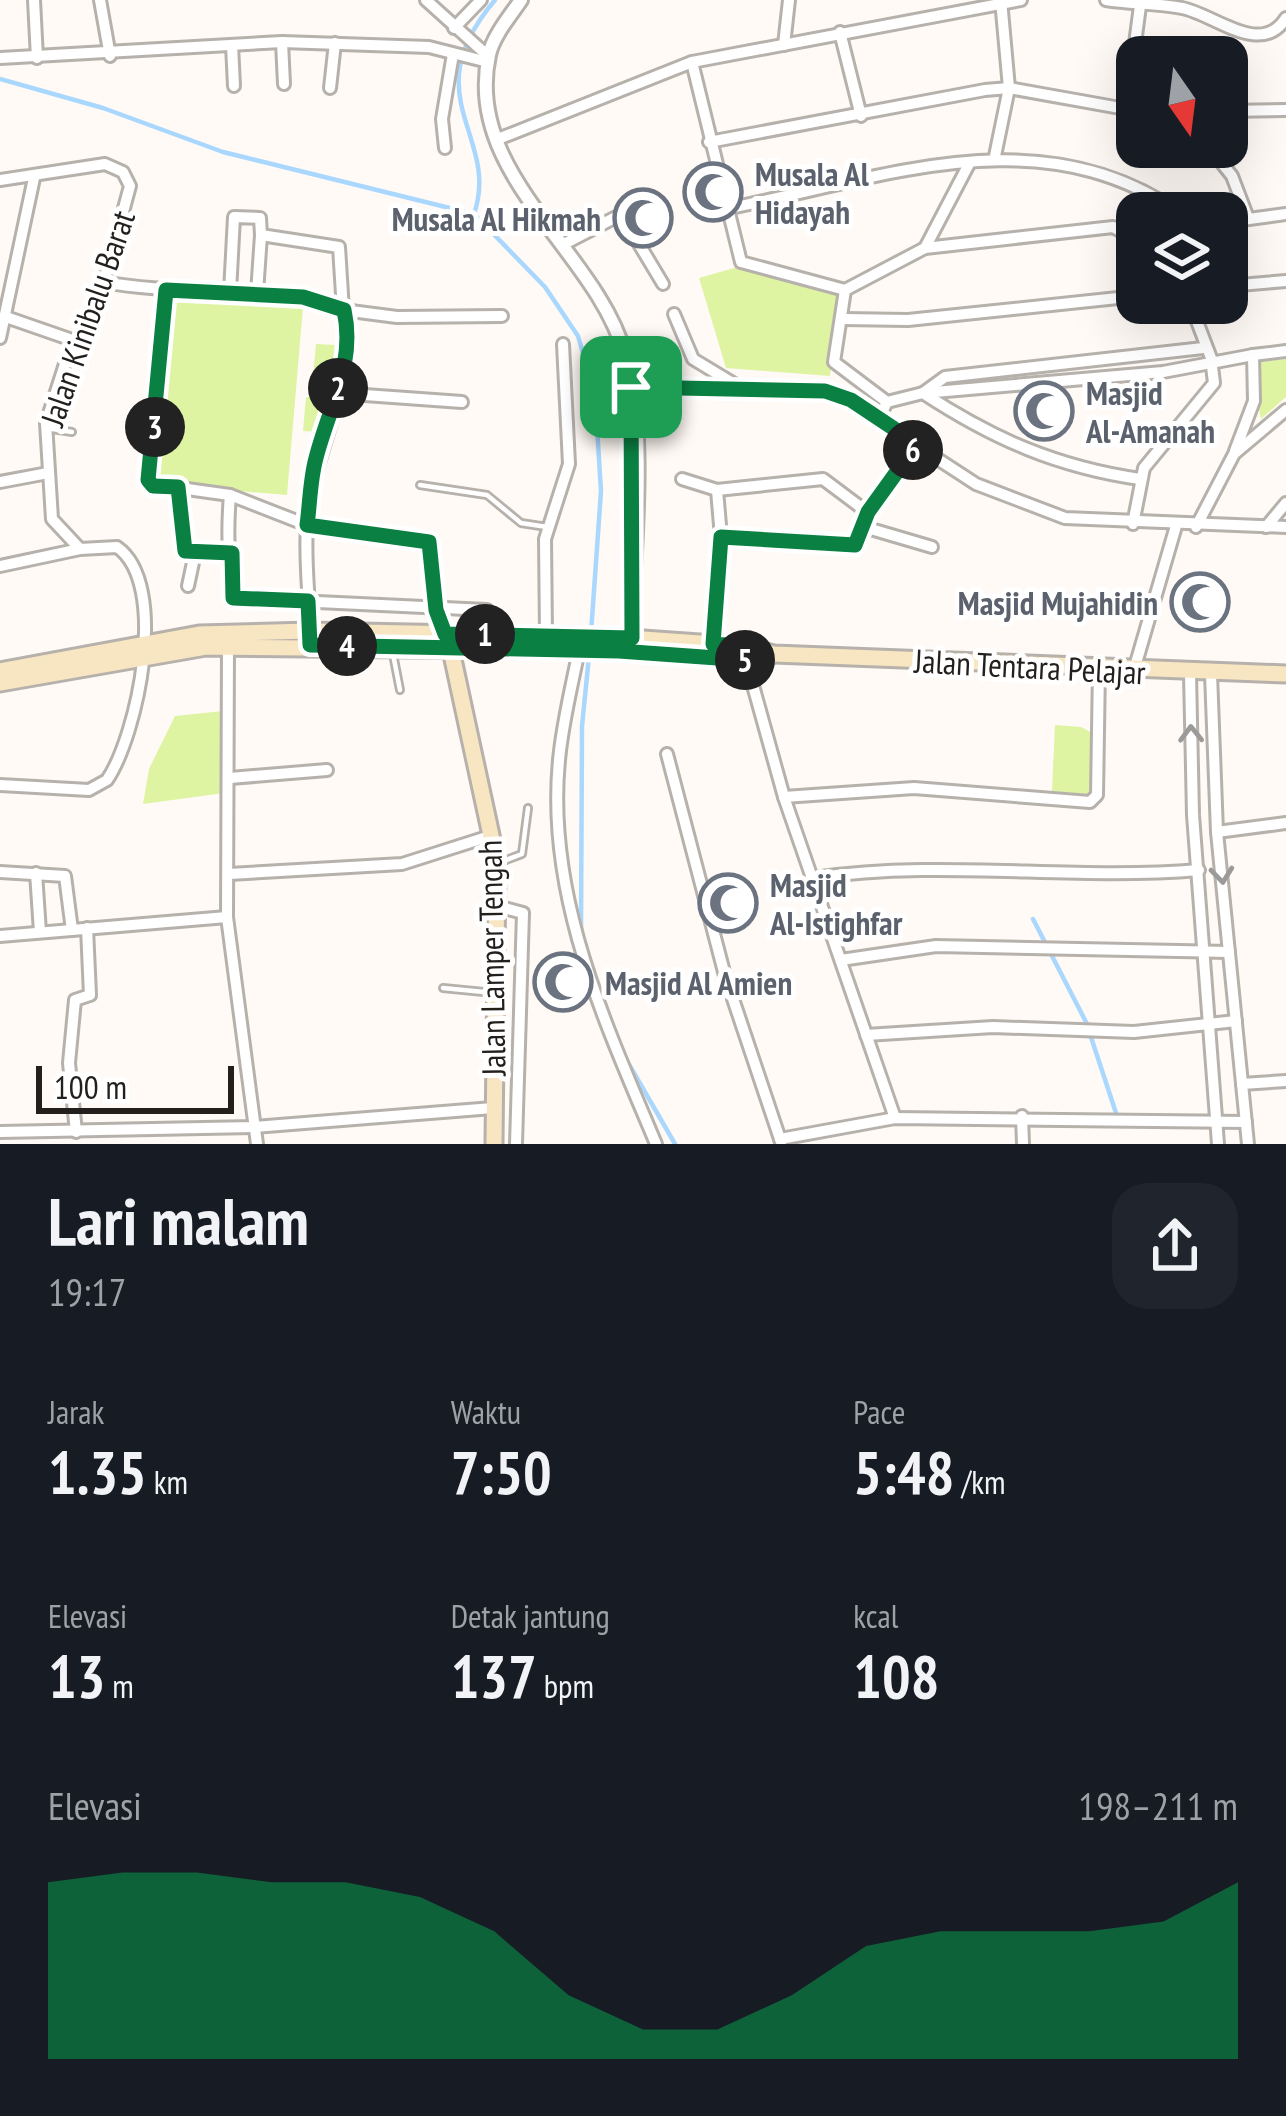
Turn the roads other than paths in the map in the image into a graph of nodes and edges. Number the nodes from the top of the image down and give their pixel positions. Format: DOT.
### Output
graph roads {
  1 [pos="34,0"];
  2 [pos="100,0"];
  3 [pos="426,0"];
  4 [pos="481,0"];
  5 [pos="521,0"];
  6 [pos="788,0"];
  7 [pos="1022,0"];
  8 [pos="1106,0"];
  9 [pos="1000,1"];
  10 [pos="1140,6"];
  11 [pos="1286,18"];
  12 [pos="458,32"];
  13 [pos="840,32"];
  14 [pos="1138,36"];
  15 [pos="282,42"];
  16 [pos="232,44"];
  17 [pos="335,44"];
  18 [pos="784,45"];
  19 [pos="453,54"];
  20 [pos="110,56"];
  21 [pos="482,57"];
  22 [pos="0,58"];
  23 [pos="38,58"];
  24 [pos="692,62"];
  25 [pos="284,84"];
  26 [pos="234,86"];
  27 [pos="330,88"];
  28 [pos="1009,88"];
  29 [pos="1116,108"];
  30 [pos="1286,110"];
  31 [pos="1248,111"];
  32 [pos="861,116"];
  33 [pos="499,140"];
  34 [pos="709,142"];
  35 [pos="445,148"];
  36 [pos="995,156"];
  37 [pos="970,161"];
  38 [pos="34,178"];
  39 [pos="0,180"];
  40 [pos="1150,192"];
  41 [pos="730,208"];
  42 [pos="1286,214"];
  43 [pos="1248,218"];
  44 [pos="1116,229"];
  45 [pos="261,235"];
  46 [pos="564,244"];
  47 [pos="925,248"];
  48 [pos="1286,281"];
  49 [pos="104,282"];
  50 [pos="663,284"];
  51 [pos="1248,284"];
  52 [pos="166,290"];
  53 [pos="845,290"];
  54 [pos="230,292"];
  55 [pos="257,293"];
  56 [pos="1116,298"];
  57 [pos="344,310"];
  58 [pos="674,314"];
  59 [pos="502,316"];
  60 [pos="6,317"];
  61 [pos="843,319"];
  62 [pos="1197,324"];
  63 [pos="0,338"];
  64 [pos="78,343"];
  65 [pos="563,344"];
  66 [pos="1286,351"];
  67 [pos="1207,353"];
  68 [pos="1253,355"];
  69 [pos="631,387"];
  70 [pos="741,388"];
  71 [pos="337,393"];
  72 [pos="923,393"];
  73 [pos="462,402"];
  74 [pos="887,402"];
  75 [pos="1286,410"];
  76 [pos="878,420"];
  77 [pos="46,428"];
  78 [pos="72,432"];
  79 [pos="917,444"];
  80 [pos="1234,454"];
  81 [pos="48,473"];
  82 [pos="1140,478"];
  83 [pos="682,479"];
  84 [pos="0,482"];
  85 [pos="420,485"];
  86 [pos="178,487"];
  87 [pos="717,490"];
  88 [pos="230,495"];
  89 [pos="1286,503"];
  90 [pos="868,512"];
  91 [pos="1133,524"];
  92 [pos="307,525"];
  93 [pos="1176,526"];
  94 [pos="1196,526"];
  95 [pos="547,527"];
  96 [pos="864,527"];
  97 [pos="1266,527"];
  98 [pos="1286,527"];
  99 [pos="721,537"];
  100 [pos="932,547"];
  101 [pos="80,549"];
  102 [pos="195,553"];
  103 [pos="232,553"];
  104 [pos="0,566"];
  105 [pos="188,586"];
  106 [pos="308,601"];
  107 [pos="436,610"];
  108 [pos="488,610"];
  109 [pos="546,634"];
  110 [pos="310,638"];
  111 [pos="448,642"];
  112 [pos="622,642"];
  113 [pos="713,644"];
  114 [pos="228,646"];
  115 [pos="582,646"];
  116 [pos="148,648"];
  117 [pos="392,648"];
  118 [pos="744,653"];
  119 [pos="1099,668"];
  120 [pos="1134,670"];
  121 [pos="0,671"];
  122 [pos="1190,674"];
  123 [pos="1211,674"];
  124 [pos="1286,674"];
  125 [pos="0,683"];
  126 [pos="400,690"];
  127 [pos="667,754"];
  128 [pos="327,770"];
  129 [pos="230,778"];
  130 [pos="0,785"];
  131 [pos="784,797"];
  132 [pos="1195,805"];
  133 [pos="1214,806"];
  134 [pos="528,808"];
  135 [pos="1286,823"];
  136 [pos="1217,832"];
  137 [pos="493,835"];
  138 [pos="497,863"];
  139 [pos="1199,870"];
  140 [pos="0,872"];
  141 [pos="36,873"];
  142 [pos="229,874"];
  143 [pos="814,878"];
  144 [pos="496,906"];
  145 [pos="227,916"];
  146 [pos="731,916"];
  147 [pos="712,920"];
  148 [pos="87,928"];
  149 [pos="72,930"];
  150 [pos="40,932"];
  151 [pos="0,936"];
  152 [pos="496,943"];
  153 [pos="520,946"];
  154 [pos="1228,952"];
  155 [pos="1209,954"];
  156 [pos="841,960"];
  157 [pos="443,988"];
  158 [pos="494,992"];
  159 [pos="519,994"];
  160 [pos="1227,1022"];
  161 [pos="866,1035"];
  162 [pos="492,1054"];
  163 [pos="517,1055"];
  164 [pos="1286,1081"];
  165 [pos="1242,1084"];
  166 [pos="493,1108"];
  167 [pos="1022,1117"];
  168 [pos="895,1118"];
  169 [pos="1219,1122"];
  170 [pos="1244,1122"];
  171 [pos="254,1127"];
  172 [pos="0,1132"];
  173 [pos="76,1132"];
  174 [pos="781,1141"];
  175 [pos="494,1142"];
  176 [pos="516,1143"];
  177 [pos="257,1144"];
  178 [pos="656,1144"];
  179 [pos="1023,1144"];
  180 [pos="1218,1144"];
  181 [pos="1248,1144"];
  1 -- 23 [label="street"];
  2 -- 20 [label="street"];
  3 -- 12 [label="street"];
  4 -- 12 [label="street"];
  5 -- 21 [label="street"];
  6 -- 18 [label="street"];
  7 -- 9 [label="street"];
  8 -- 10 [label="street"];
  9 -- 13 [label="street"];
  9 -- 28 [label="street"];
  10 -- 11 [label="street"];
  10 -- 14 [label="street"];
  12 -- 21 [label="street"];
  13 -- 18 [label="street"];
  13 -- 32 [label="street"];
  15 -- 16 [label="street"];
  15 -- 17 [label="street"];
  15 -- 25 [label="street"];
  16 -- 20 [label="street"];
  16 -- 26 [label="street"];
  17 -- 19 [label="street"];
  17 -- 27 [label="street"];
  18 -- 24 [label="street"];
  19 -- 21 [label="street"];
  19 -- 35 [label="street"];
  20 -- 23 [label="street"];
  21 -- 33 [label="street"];
  22 -- 23 [label="street"];
  24 -- 33 [label="street"];
  24 -- 34 [label="street"];
  28 -- 29 [label="street"];
  28 -- 32 [label="street"];
  28 -- 36 [label="street"];
  30 -- 31 [label="street"];
  32 -- 34 [label="street"];
  33 -- 46 [label="street"];
  34 -- 41 [label="street"];
  36 -- 37 [label="street"];
  36 -- 40 [label="street"];
  37 -- 41 [label="street"];
  37 -- 47 [label="street"];
  38 -- 39 [label="street, Jalan Kinibalu Barat"];
  38 -- 49 [label="street, Jalan Kinibalu Barat"];
  38 -- 60 [label="street"];
  41 -- 53 [label="street"];
  42 -- 43 [label="street"];
  44 -- 47 [label="street"];
  45 -- 54 [label="street"];
  45 -- 55 [label="street"];
  45 -- 57 [label="street"];
  46 -- 50 [label="street"];
  46 -- 69 [label="street"];
  47 -- 53 [label="street"];
  48 -- 51 [label="street"];
  49 -- 52 [label="street"];
  49 -- 64 [label="street, Jalan Kinibalu Barat"];
  52 -- 54 [label="street"];
  52 -- 86 [label="street"];
  53 -- 61 [label="street"];
  54 -- 55 [label="street"];
  55 -- 57 [label="street"];
  56 -- 61 [label="street"];
  57 -- 59 [label="street"];
  57 -- 71 [label="street"];
  58 -- 70 [label="street"];
  60 -- 63 [label="street"];
  60 -- 64 [label="street"];
  61 -- 74 [label="street"];
  62 -- 67 [label="street"];
  64 -- 77 [label="street, Jalan Kinibalu Barat"];
  65 -- 95 [label="street"];
  66 -- 68 [label="street"];
  67 -- 68 [label="street"];
  67 -- 72 [label="street"];
  67 -- 72 [label="street"];
  67 -- 82 [label="street"];
  68 -- 80 [label="street"];
  69 -- 70 [label="street"];
  69 -- 112 [label="street"];
  70 -- 76 [label="street"];
  71 -- 73 [label="street"];
  71 -- 92 [label="street"];
  72 -- 74 [label="street"];
  72 -- 82 [label="street"];
  74 -- 76 [label="street"];
  75 -- 80 [label="street"];
  76 -- 79 [label="street"];
  77 -- 78 [label="lane"];
  77 -- 81 [label="street, Jalan Kinibalu Barat"];
  79 -- 90 [label="street"];
  79 -- 91 [label="street"];
  80 -- 94 [label="street"];
  81 -- 84 [label="street, Jalan Kinibalu Barat"];
  81 -- 101 [label="street"];
  82 -- 91 [label="street"];
  83 -- 87 [label="street"];
  85 -- 95 [label="lane"];
  86 -- 88 [label="street"];
  86 -- 102 [label="street"];
  87 -- 90 [label="street"];
  87 -- 99 [label="street"];
  88 -- 92 [label="street"];
  88 -- 103 [label="street"];
  89 -- 97 [label="street"];
  90 -- 96 [label="street"];
  91 -- 93 [label="street"];
  92 -- 106 [label="street"];
  92 -- 107 [label="street"];
  93 -- 94 [label="street"];
  93 -- 120 [label="street"];
  94 -- 97 [label="street"];
  95 -- 109 [label="street"];
  96 -- 99 [label="street"];
  96 -- 100 [label="street"];
  97 -- 98 [label="street"];
  99 -- 113 [label="street"];
  101 -- 104 [label="street"];
  101 -- 116 [label="street"];
  102 -- 103 [label="street"];
  102 -- 105 [label="street"];
  103 -- 106 [label="street"];
  106 -- 107 [label="street"];
  106 -- 110 [label="street"];
  107 -- 108 [label="street"];
  107 -- 111 [label="street"];
  109 -- 111 [label="main road, Jalan Tentara Pelajar"];
  109 -- 115 [label="main road, Jalan Tentara Pelajar"];
  110 -- 111 [label="main road"];
  110 -- 114 [label="main road"];
  110 -- 116 [label="main road"];
  110 -- 117 [label="main road"];
  111 -- 115 [label="main road, Jalan Tentara Pelajar"];
  111 -- 117 [label="main road"];
  111 -- 137 [label="main road, Jalan Lamper Tengah"];
  112 -- 113 [label="main road, Jalan Tentara Pelajar"];
  112 -- 115 [label="main road, Jalan Tentara Pelajar"];
  112 -- 118 [label="main road, Jalan Tentara Pelajar"];
  113 -- 118 [label="main road, Jalan Tentara Pelajar"];
  114 -- 116 [label="main road"];
  114 -- 129 [label="street"];
  115 -- 178 [label="street"];
  116 -- 121 [label="main road"];
  116 -- 125 [label="main road"];
  116 -- 130 [label="street"];
  117 -- 126 [label="lane"];
  118 -- 119 [label="main road, Jalan Tentara Pelajar"];
  118 -- 131 [label="street"];
  119 -- 120 [label="main road, Jalan Tentara Pelajar"];
  119 -- 131 [label="street"];
  120 -- 122 [label="main road, Jalan Tentara Pelajar"];
  122 -- 123 [label="main road, Jalan Tentara Pelajar"];
  132 -- 122 [label="street, one-way"];
  123 -- 124 [label="main road, Jalan Tentara Pelajar"];
  123 -- 133 [label="street"];
  127 -- 147 [label="street"];
  128 -- 129 [label="street"];
  129 -- 142 [label="street"];
  131 -- 143 [label="street"];
  132 -- 133 [label="street"];
  132 -- 139 [label="street"];
  133 -- 136 [label="street"];
  134 -- 138 [label="lane"];
  135 -- 136 [label="street"];
  136 -- 154 [label="street, one-way"];
  137 -- 138 [label="main road, Jalan Lamper Tengah"];
  137 -- 142 [label="street"];
  138 -- 144 [label="main road, Jalan Lamper Tengah"];
  139 -- 143 [label="street"];
  139 -- 155 [label="street"];
  140 -- 141 [label="street"];
  141 -- 149 [label="street"];
  141 -- 150 [label="street"];
  142 -- 145 [label="street"];
  143 -- 156 [label="street"];
  144 -- 152 [label="main road, Jalan Lamper Tengah"];
  144 -- 153 [label="street"];
  145 -- 148 [label="street"];
  145 -- 171 [label="street"];
  146 -- 147 [label="lane"];
  147 -- 174 [label="street"];
  148 -- 149 [label="street"];
  148 -- 173 [label="street"];
  149 -- 150 [label="street"];
  150 -- 151 [label="street"];
  152 -- 153 [label="street"];
  152 -- 158 [label="main road, Jalan Lamper Tengah"];
  153 -- 159 [label="street"];
  154 -- 155 [label="street"];
  154 -- 160 [label="street"];
  155 -- 156 [label="street"];
  155 -- 160 [label="street"];
  156 -- 161 [label="street"];
  157 -- 158 [label="lane"];
  158 -- 159 [label="street"];
  158 -- 162 [label="main road, Jalan Lamper Tengah"];
  159 -- 163 [label="street"];
  160 -- 161 [label="street"];
  160 -- 165 [label="street"];
  160 -- 169 [label="street"];
  161 -- 168 [label="street"];
  162 -- 163 [label="street"];
  162 -- 166 [label="main road, Jalan Lamper Tengah"];
  163 -- 176 [label="street"];
  164 -- 165 [label="street"];
  165 -- 170 [label="street"];
  166 -- 171 [label="street"];
  166 -- 175 [label="main road, Jalan Lamper Tengah"];
  167 -- 168 [label="street"];
  167 -- 169 [label="street"];
  167 -- 179 [label="street"];
  168 -- 174 [label="street"];
  169 -- 170 [label="street"];
  169 -- 180 [label="street"];
  170 -- 181 [label="street"];
  171 -- 173 [label="street"];
  171 -- 177 [label="street"];
  172 -- 173 [label="street"];
  175 -- 176 [label="street"];
}
